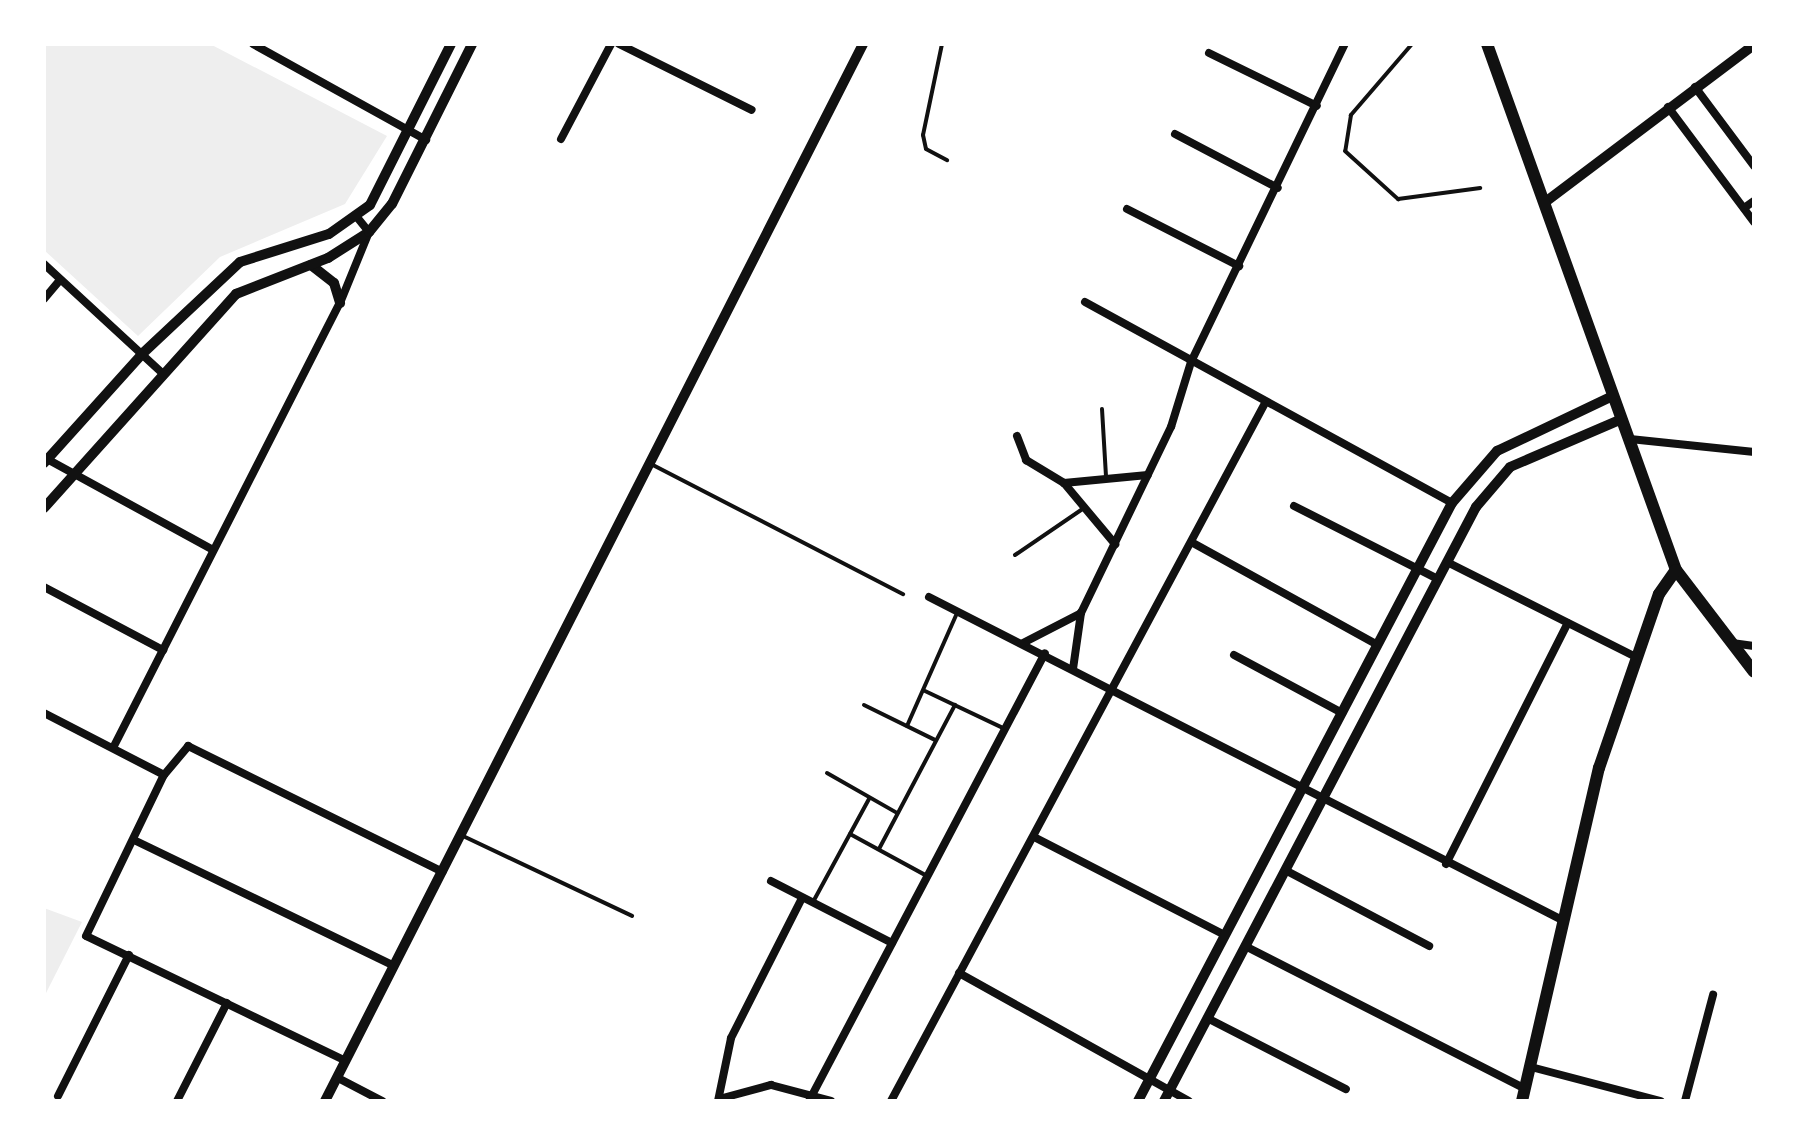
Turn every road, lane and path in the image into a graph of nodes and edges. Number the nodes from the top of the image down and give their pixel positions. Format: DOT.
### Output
graph roads {
  1 [pos="253,44"];
  2 [pos="451,44"];
  3 [pos="472,44"];
  4 [pos="611,44"];
  5 [pos="619,44"];
  6 [pos="863,44"];
  7 [pos="942,44"];
  8 [pos="1345,44"];
  9 [pos="1412,44"];
  10 [pos="1487,44"];
  11 [pos="1754,45"];
  12 [pos="267,47"];
  13 [pos="1209,53"];
  14 [pos="1695,87"];
  15 [pos="1317,106"];
  16 [pos="1668,107"];
  17 [pos="752,110"];
  18 [pos="410,130"];
  19 [pos="1175,134"];
  20 [pos="561,139"];
  21 [pos="426,140"];
  22 [pos="947,160"];
  23 [pos="1754,166"];
  24 [pos="1278,188"];
  25 [pos="1480,188"];
  26 [pos="1754,201"];
  27 [pos="1544,203"];
  28 [pos="1744,208"];
  29 [pos="1127,209"];
  30 [pos="357,217"];
  31 [pos="1754,222"];
  32 [pos="369,232"];
  33 [pos="44,264"];
  34 [pos="1239,266"];
  35 [pos="305,267"];
  36 [pos="60,280"];
  37 [pos="44,299"];
  38 [pos="1085,302"];
  39 [pos="340,303"];
  40 [pos="142,354"];
  41 [pos="1191,362"];
  42 [pos="162,373"];
  43 [pos="1613,396"];
  44 [pos="1264,405"];
  45 [pos="1102,409"];
  46 [pos="1622,419"];
  47 [pos="1017,436"];
  48 [pos="1630,439"];
  49 [pos="1754,452"];
  50 [pos="46,461"];
  51 [pos="647,462"];
  52 [pos="1148,475"];
  53 [pos="72,476"];
  54 [pos="1106,479"];
  55 [pos="1064,483"];
  56 [pos="1452,503"];
  57 [pos="1294,506"];
  58 [pos="44,508"];
  59 [pos="1084,508"];
  60 [pos="1193,543"];
  61 [pos="1115,544"];
  62 [pos="213,550"];
  63 [pos="1015,555"];
  64 [pos="1447,562"];
  65 [pos="1676,570"];
  66 [pos="1416,571"];
  67 [pos="1438,579"];
  68 [pos="44,587"];
  69 [pos="903,594"];
  70 [pos="929,597"];
  71 [pos="959,608"];
  72 [pos="1081,613"];
  73 [pos="1568,623"];
  74 [pos="1023,643"];
  75 [pos="1731,643"];
  76 [pos="1378,645"];
  77 [pos="1754,646"];
  78 [pos="163,650"];
  79 [pos="1045,653"];
  80 [pos="1234,655"];
  81 [pos="1636,657"];
  82 [pos="1073,669"];
  83 [pos="1754,672"];
  84 [pos="1116,689"];
  85 [pos="925,691"];
  86 [pos="864,705"];
  87 [pos="955,705"];
  88 [pos="44,713"];
  89 [pos="1342,713"];
  90 [pos="907,726"];
  91 [pos="1005,729"];
  92 [pos="935,740"];
  93 [pos="114,746"];
  94 [pos="827,773"];
  95 [pos="164,775"];
  96 [pos="1302,788"];
  97 [pos="1323,798"];
  98 [pos="869,799"];
  99 [pos="897,813"];
  100 [pos="850,834"];
  101 [pos="463,836"];
  102 [pos="1034,837"];
  103 [pos="136,841"];
  104 [pos="879,849"];
  105 [pos="1446,864"];
  106 [pos="1285,870"];
  107 [pos="443,872"];
  108 [pos="927,876"];
  109 [pos="771,881"];
  110 [pos="801,900"];
  111 [pos="813,902"];
  112 [pos="632,916"];
  113 [pos="1562,920"];
  114 [pos="1225,935"];
  115 [pos="892,943"];
  116 [pos="1245,946"];
  117 [pos="1429,946"];
  118 [pos="129,955"];
  119 [pos="393,965"];
  120 [pos="959,973"];
  121 [pos="1713,995"];
  122 [pos="227,1003"];
  123 [pos="1207,1018"];
  124 [pos="346,1061"];
  125 [pos="1531,1067"];
  126 [pos="1151,1076"];
  127 [pos="338,1078"];
  128 [pos="1346,1089"];
  129 [pos="814,1092"];
  130 [pos="1523,1095"];
  131 [pos="58,1096"];
  132 [pos="1166,1096"];
  133 [pos="718,1100"];
  134 [pos="177,1101"];
  135 [pos="325,1101"];
  136 [pos="382,1101"];
  137 [pos="809,1101"];
  138 [pos="831,1101"];
  139 [pos="891,1101"];
  140 [pos="1138,1101"];
  141 [pos="1189,1101"];
  142 [pos="1661,1101"];
  143 [pos="1685,1101"];
  1 -- 12 [label="street"];
  2 -- 18 [label="street"];
  3 -- 21 [label="street"];
  4 -- 20 [label="street"];
  5 -- 17 [label="street"];
  6 -- 51 [label="street"];
  7 -- 22 [label="lane"];
  8 -- 15 [label="street"];
  9 -- 25 [label="lane"];
  10 -- 27 [label="main road"];
  11 -- 14 [label="street"];
  12 -- 18 [label="street"];
  13 -- 15 [label="street"];
  14 -- 16 [label="street"];
  14 -- 23 [label="street"];
  15 -- 24 [label="street"];
  16 -- 27 [label="street"];
  16 -- 28 [label="street"];
  18 -- 21 [label="street"];
  18 -- 30 [label="street"];
  19 -- 24 [label="street"];
  21 -- 32 [label="street"];
  24 -- 34 [label="street"];
  26 -- 28 [label="street"];
  27 -- 43 [label="main road"];
  28 -- 31 [label="street"];
  29 -- 34 [label="street"];
  30 -- 32 [label="street"];
  30 -- 40 [label="street"];
  32 -- 35 [label="street"];
  32 -- 39 [label="street"];
  33 -- 36 [label="street"];
  34 -- 41 [label="street"];
  35 -- 39 [label="street"];
  35 -- 42 [label="street"];
  36 -- 37 [label="street"];
  36 -- 40 [label="street"];
  38 -- 41 [label="street"];
  39 -- 62 [label="street"];
  40 -- 42 [label="street"];
  40 -- 50 [label="street"];
  41 -- 44 [label="street"];
  41 -- 52 [label="street"];
  42 -- 53 [label="street"];
  43 -- 46 [label="main road"];
  43 -- 56 [label="street"];
  44 -- 56 [label="street"];
  44 -- 60 [label="street"];
  45 -- 54 [label="lane"];
  46 -- 48 [label="main road"];
  46 -- 64 [label="street"];
  47 -- 55 [label="street"];
  48 -- 49 [label="street"];
  48 -- 65 [label="main road"];
  50 -- 53 [label="street"];
  51 -- 69 [label="lane"];
  51 -- 101 [label="street"];
  52 -- 54 [label="street"];
  52 -- 61 [label="street"];
  53 -- 58 [label="street"];
  53 -- 62 [label="street"];
  54 -- 55 [label="street"];
  55 -- 59 [label="street"];
  56 -- 66 [label="street"];
  57 -- 66 [label="street"];
  59 -- 61 [label="street"];
  59 -- 63 [label="lane"];
  60 -- 76 [label="street"];
  60 -- 84 [label="street"];
  61 -- 72 [label="street"];
  62 -- 78 [label="street"];
  64 -- 67 [label="street"];
  64 -- 73 [label="street"];
  65 -- 75 [label="main road"];
  65 -- 81 [label="main road"];
  66 -- 67 [label="street"];
  66 -- 76 [label="street"];
  67 -- 97 [label="street"];
  68 -- 78 [label="street"];
  70 -- 71 [label="street"];
  71 -- 74 [label="street"];
  71 -- 85 [label="lane"];
  72 -- 74 [label="street"];
  72 -- 82 [label="street"];
  73 -- 81 [label="street"];
  73 -- 105 [label="street"];
  74 -- 79 [label="street"];
  75 -- 77 [label="street"];
  75 -- 83 [label="main road"];
  76 -- 89 [label="street"];
  78 -- 93 [label="street"];
  79 -- 82 [label="street"];
  79 -- 91 [label="street"];
  80 -- 89 [label="street"];
  81 -- 113 [label="main road"];
  82 -- 84 [label="street"];
  84 -- 96 [label="street"];
  84 -- 102 [label="street"];
  85 -- 87 [label="lane"];
  85 -- 90 [label="lane"];
  86 -- 90 [label="lane"];
  87 -- 91 [label="lane"];
  87 -- 92 [label="lane"];
  88 -- 93 [label="street"];
  89 -- 96 [label="street"];
  90 -- 92 [label="lane"];
  91 -- 108 [label="street"];
  92 -- 99 [label="lane"];
  93 -- 95 [label="street"];
  94 -- 98 [label="lane"];
  95 -- 103 [label="street"];
  95 -- 107 [label="street"];
  96 -- 97 [label="street"];
  96 -- 114 [label="street"];
  97 -- 105 [label="street"];
  97 -- 106 [label="street"];
  98 -- 99 [label="lane"];
  98 -- 100 [label="lane"];
  99 -- 104 [label="lane"];
  100 -- 104 [label="lane"];
  100 -- 111 [label="lane"];
  101 -- 107 [label="street"];
  101 -- 112 [label="lane"];
  102 -- 114 [label="street"];
  102 -- 120 [label="street"];
  103 -- 118 [label="street"];
  103 -- 119 [label="street"];
  104 -- 108 [label="lane"];
  105 -- 113 [label="street"];
  106 -- 116 [label="street"];
  106 -- 117 [label="street"];
  107 -- 119 [label="street"];
  108 -- 115 [label="street"];
  109 -- 110 [label="street"];
  110 -- 111 [label="street"];
  110 -- 133 [label="street"];
  111 -- 115 [label="street"];
  113 -- 125 [label="main road"];
  114 -- 126 [label="street"];
  115 -- 129 [label="street"];
  116 -- 123 [label="street"];
  116 -- 130 [label="street"];
  118 -- 122 [label="street"];
  118 -- 131 [label="street"];
  119 -- 124 [label="street"];
  120 -- 126 [label="street"];
  120 -- 139 [label="street"];
  121 -- 143 [label="street"];
  122 -- 124 [label="street"];
  122 -- 134 [label="street"];
  123 -- 128 [label="street"];
  123 -- 132 [label="street"];
  124 -- 127 [label="street"];
  125 -- 130 [label="main road"];
  125 -- 142 [label="street"];
  126 -- 132 [label="street"];
  126 -- 140 [label="street"];
  127 -- 135 [label="street"];
  127 -- 136 [label="street"];
  129 -- 133 [label="street"];
  129 -- 137 [label="street"];
  129 -- 138 [label="street"];
  132 -- 141 [label="street"];
}
